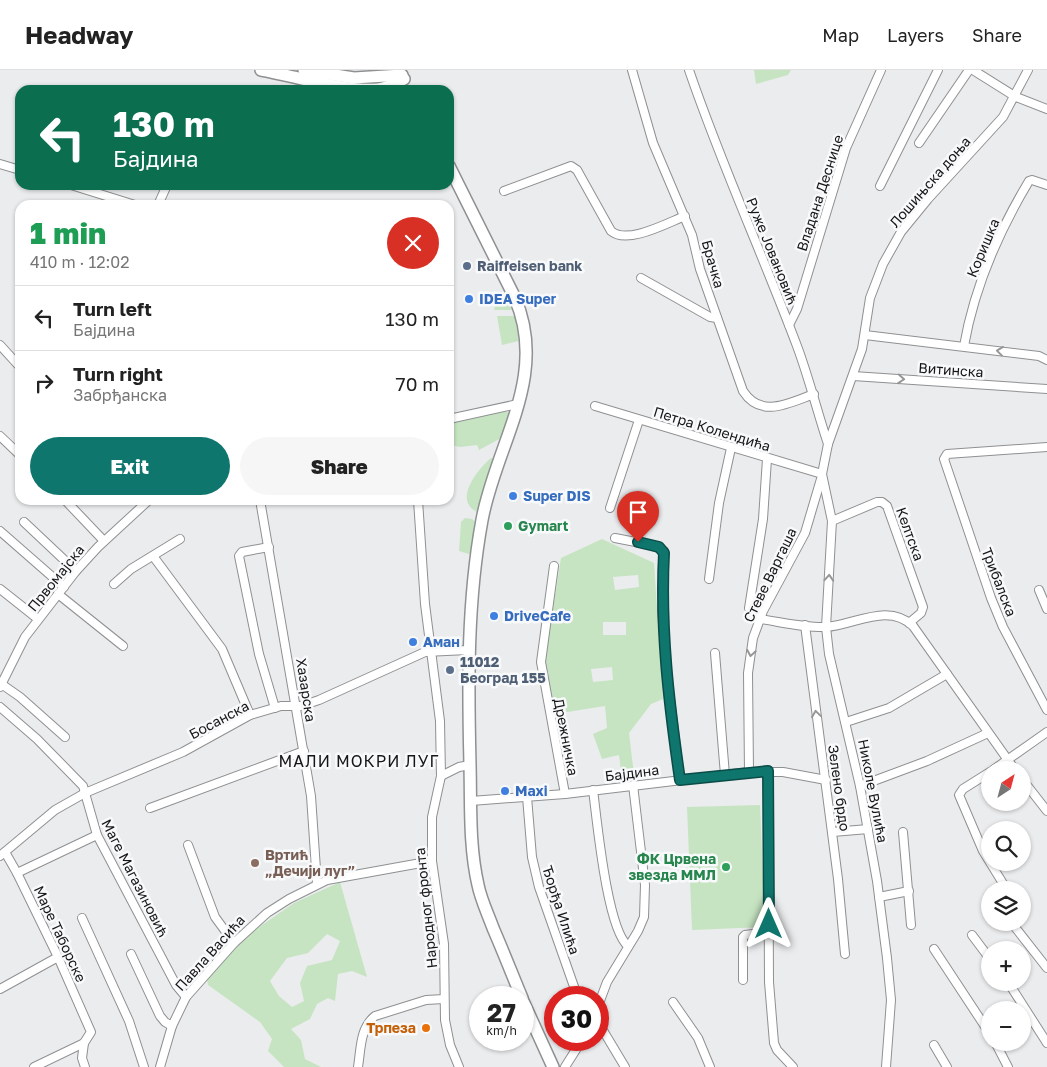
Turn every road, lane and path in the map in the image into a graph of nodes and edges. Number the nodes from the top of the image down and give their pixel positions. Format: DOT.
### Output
graph roads {
  1 [pos="262,70"];
  2 [pos="370,70"];
  3 [pos="632,70"];
  4 [pos="689,70"];
  5 [pos="881,70"];
  6 [pos="938,70"];
  7 [pos="971,70"];
  8 [pos="1028,70"];
  9 [pos="299,72"];
  10 [pos="354,78"];
  11 [pos="396,78"];
  12 [pos="343,85"];
  13 [pos="1016,97"];
  14 [pos="1047,109"];
  15 [pos="918,143"];
  16 [pos="0,164"];
  17 [pos="15,168"];
  18 [pos="454,177"];
  19 [pos="454,184"];
  20 [pos="880,186"];
  21 [pos="1047,186"];
  22 [pos="87,190"];
  23 [pos="504,191"];
  24 [pos="119,200"];
  25 [pos="464,200"];
  26 [pos="684,216"];
  27 [pos="642,278"];
  28 [pos="717,318"];
  29 [pos="789,325"];
  30 [pos="865,334"];
  31 [pos="0,345"];
  32 [pos="964,346"];
  33 [pos="1047,360"];
  34 [pos="15,362"];
  35 [pos="853,376"];
  36 [pos="1047,389"];
  37 [pos="814,394"];
  38 [pos="518,404"];
  39 [pos="596,406"];
  40 [pos="454,418"];
  41 [pos="639,420"];
  42 [pos="0,436"];
  43 [pos="828,444"];
  44 [pos="1047,447"];
  45 [pos="730,448"];
  46 [pos="15,450"];
  47 [pos="767,459"];
  48 [pos="822,477"];
  49 [pos="70,505"];
  50 [pos="144,505"];
  51 [pos="261,505"];
  52 [pos="418,505"];
  53 [pos="610,508"];
  54 [pos="832,521"];
  55 [pos="24,522"];
  56 [pos="0,531"];
  57 [pos="615,538"];
  58 [pos="180,539"];
  59 [pos="104,541"];
  60 [pos="269,547"];
  61 [pos="153,556"];
  62 [pos="554,566"];
  63 [pos="76,571"];
  64 [pos="709,579"];
  65 [pos="114,584"];
  66 [pos="64,587"];
  67 [pos="0,589"];
  68 [pos="1039,590"];
  69 [pos="58,594"];
  70 [pos="749,608"];
  71 [pos="1047,609"];
  72 [pos="38,619"];
  73 [pos="760,619"];
  74 [pos="909,623"];
  75 [pos="805,625"];
  76 [pos="826,627"];
  77 [pos="123,646"];
  78 [pos="468,650"];
  79 [pos="431,651"];
  80 [pos="715,653"];
  81 [pos="947,674"];
  82 [pos="0,684"];
  83 [pos="295,706"];
  84 [pos="0,707"];
  85 [pos="274,708"];
  86 [pos="1047,710"];
  87 [pos="250,715"];
  88 [pos="846,722"];
  89 [pos="1047,732"];
  90 [pos="988,733"];
  91 [pos="65,737"];
  92 [pos="304,751"];
  93 [pos="1008,761"];
  94 [pos="470,765"];
  95 [pos="768,771"];
  96 [pos="749,772"];
  97 [pos="725,775"];
  98 [pos="441,776"];
  99 [pos="981,778"];
  100 [pos="680,780"];
  101 [pos="826,780"];
  102 [pos="633,785"];
  103 [pos="860,786"];
  104 [pos="593,790"];
  105 [pos="1031,791"];
  106 [pos="85,793"];
  107 [pos="564,794"];
  108 [pos="527,797"];
  109 [pos="470,801"];
  110 [pos="150,808"];
  111 [pos="1047,811"];
  112 [pos="868,829"];
  113 [pos="833,832"];
  114 [pos="903,832"];
  115 [pos="97,835"];
  116 [pos="188,845"];
  117 [pos="2,854"];
  118 [pos="432,861"];
  119 [pos="17,873"];
  120 [pos="1001,881"];
  121 [pos="317,884"];
  122 [pos="909,891"];
  123 [pos="879,897"];
  124 [pos="82,918"];
  125 [pos="912,925"];
  126 [pos="1019,931"];
  127 [pos="769,932"];
  128 [pos="972,935"];
  129 [pos="234,943"];
  130 [pos="628,946"];
  131 [pos="981,947"];
  132 [pos="934,949"];
  133 [pos="131,954"];
  134 [pos="845,954"];
  135 [pos="58,956"];
  136 [pos="1047,968"];
  137 [pos="743,980"];
  138 [pos="517,986"];
  139 [pos="574,986"];
  140 [pos="606,986"];
  141 [pos="0,989"];
  142 [pos="1014,991"];
  143 [pos="186,997"];
  144 [pos="444,999"];
  145 [pos="673,1002"];
  146 [pos="981,1020"];
  147 [pos="534,1025"];
  148 [pos="172,1026"];
  149 [pos="609,1040"];
  150 [pos="1047,1042"];
  151 [pos="84,1043"];
  152 [pos="934,1044"];
  153 [pos="575,1051"];
  154 [pos="1000,1051"];
  155 [pos="34,1067"];
  156 [pos="85,1067"];
  157 [pos="144,1067"];
  158 [pos="160,1067"];
  159 [pos="358,1067"];
  160 [pos="459,1067"];
  161 [pos="553,1067"];
  162 [pos="565,1067"];
  163 [pos="625,1067"];
  164 [pos="710,1067"];
  165 [pos="793,1067"];
  166 [pos="886,1067"];
  167 [pos="947,1067"];
  168 [pos="1008,1067"];
  1 -- 9 [label="main road"];
  2 -- 10 [label="main road"];
  3 -- 26 [label="street, Брачка"];
  4 -- 29 [label="street, Руже Јовановић"];
  5 -- 29 [label="street, Владана Деснице"];
  6 -- 20 [label="street"];
  7 -- 13 [label="street"];
  7 -- 15 [label="street"];
  8 -- 13 [label="street, Лошињска доња"];
  9 -- 10 [label="main road"];
  9 -- 12 [label="main road"];
  10 -- 11 [label="main road"];
  13 -- 14 [label="street"];
  13 -- 30 [label="street, Лошињска доња"];
  16 -- 17 [label="street"];
  18 -- 25 [label="main road"];
  19 -- 25 [label="main road"];
  21 -- 32 [label="street, Коришка"];
  22 -- 24 [label="street"];
  23 -- 26 [label="street"];
  25 -- 38 [label="main road"];
  26 -- 28 [label="street, Брачка"];
  27 -- 28 [label="street"];
  28 -- 37 [label="street, Брачка"];
  29 -- 37 [label="street, Руже Јовановић"];
  30 -- 32 [label="street"];
  30 -- 35 [label="street, Лошињска доња"];
  31 -- 34 [label="street"];
  33 -- 32 [label="street, one-way"];
  35 -- 36 [label="street, Витинска, one-way"];
  35 -- 43 [label="street"];
  37 -- 43 [label="street, Руже Јовановић"];
  38 -- 40 [label="street"];
  38 -- 78 [label="main road"];
  39 -- 41 [label="street, Петра Колендића"];
  41 -- 45 [label="street, Петра Колендића"];
  41 -- 53 [label="street"];
  42 -- 46 [label="street"];
  43 -- 48 [label="street"];
  44 -- 86 [label="street, Трибалска"];
  45 -- 47 [label="street, Петра Колендића"];
  45 -- 64 [label="street"];
  47 -- 48 [label="street, Петра Колендића"];
  47 -- 70 [label="street"];
  48 -- 54 [label="street"];
  48 -- 73 [label="street, Стеве Варгаша"];
  49 -- 59 [label="street"];
  50 -- 59 [label="street, Првомајска"];
  51 -- 60 [label="street, Хазарска"];
  52 -- 79 [label="street, Народног фронта"];
  54 -- 74 [label="street, Келтска"];
  76 -- 54 [label="street, Николе Вулића, one-way"];
  55 -- 63 [label="street"];
  56 -- 66 [label="street"];
  57 -- 100 [label="street"];
  58 -- 61 [label="street"];
  59 -- 63 [label="street, Првомајска"];
  60 -- 83 [label="street, Хазарска"];
  60 -- 85 [label="street"];
  61 -- 65 [label="street"];
  61 -- 87 [label="street"];
  62 -- 107 [label="street, Дрежничка"];
  63 -- 66 [label="street, Првомајска"];
  66 -- 69 [label="street, Првомајска"];
  67 -- 72 [label="street"];
  68 -- 71 [label="street"];
  69 -- 72 [label="street, Првомајска"];
  69 -- 77 [label="street"];
  72 -- 82 [label="street, Првомајска"];
  73 -- 75 [label="street"];
  73 -- 96 [label="street, Стеве Варгаша, one-way"];
  74 -- 76 [label="street"];
  74 -- 81 [label="street"];
  75 -- 76 [label="street"];
  101 -- 75 [label="street, Зелено брдо, one-way"];
  76 -- 88 [label="street, Николе Вулића"];
  78 -- 79 [label="street, Босанска"];
  78 -- 94 [label="main road"];
  79 -- 83 [label="street, Босанска"];
  79 -- 98 [label="street, Народног фронта"];
  80 -- 97 [label="street"];
  81 -- 88 [label="street"];
  81 -- 90 [label="street"];
  82 -- 91 [label="street"];
  83 -- 85 [label="street, Босанска"];
  83 -- 92 [label="street, Хазарска"];
  84 -- 106 [label="street, Маге Магазиновић"];
  85 -- 87 [label="street, Босанска"];
  87 -- 106 [label="street, Босанска"];
  88 -- 103 [label="street, Николе Вулића"];
  89 -- 93 [label="street"];
  90 -- 93 [label="street"];
  90 -- 103 [label="street"];
  92 -- 110 [label="street"];
  92 -- 121 [label="street, Хазарска"];
  94 -- 98 [label="street"];
  94 -- 109 [label="main road"];
  95 -- 96 [label="street, Бајдина"];
  95 -- 101 [label="street, Бајдина"];
  95 -- 127 [label="street"];
  96 -- 97 [label="street, Бајдина"];
  97 -- 100 [label="street, Бајдина"];
  98 -- 118 [label="street, Народног фронта"];
  99 -- 120 [label="street"];
  100 -- 102 [label="street, Бајдина"];
  101 -- 113 [label="street, Зелено брдо"];
  102 -- 104 [label="street, Бајдина"];
  102 -- 130 [label="street"];
  103 -- 112 [label="street, Николе Вулића"];
  104 -- 107 [label="street, Бајдина"];
  104 -- 130 [label="street"];
  105 -- 111 [label="street"];
  106 -- 115 [label="street, Маге Магазиновић"];
  106 -- 117 [label="street, Босанска"];
  107 -- 108 [label="street, Бајдина"];
  108 -- 109 [label="street, Бајдина"];
  108 -- 139 [label="street, Ђорђа Илића"];
  109 -- 138 [label="main road"];
  112 -- 113 [label="street"];
  112 -- 123 [label="street, Николе Вулића"];
  113 -- 134 [label="street, Зелено брдо"];
  114 -- 122 [label="street"];
  115 -- 119 [label="street"];
  115 -- 143 [label="street, Маге Магазиновић"];
  116 -- 129 [label="street"];
  117 -- 119 [label="street, Маре Таборске"];
  118 -- 121 [label="street, Павла Васића"];
  118 -- 144 [label="street, Народног фронта"];
  119 -- 135 [label="street, Маре Таборске"];
  121 -- 129 [label="street, Павла Васића"];
  122 -- 123 [label="street"];
  122 -- 125 [label="street"];
  123 -- 166 [label="street, Николе Вулића"];
  124 -- 157 [label="street"];
  126 -- 136 [label="street"];
  127 -- 137 [label="street"];
  127 -- 165 [label="street"];
  128 -- 131 [label="street"];
  129 -- 143 [label="street, Павла Васића"];
  130 -- 140 [label="street"];
  132 -- 146 [label="street"];
  133 -- 148 [label="street"];
  135 -- 141 [label="street"];
  135 -- 151 [label="street, Маре Таборске"];
  142 -- 150 [label="street"];
  143 -- 148 [label="street, Павла Васића"];
  144 -- 159 [label="street"];
  144 -- 160 [label="street, Народног фронта"];
  145 -- 164 [label="street"];
  147 -- 161 [label="main road"];
  148 -- 158 [label="street, Павла Васића"];
  149 -- 163 [label="street"];
  151 -- 155 [label="street"];
  151 -- 156 [label="street"];
  152 -- 167 [label="street"];
  153 -- 162 [label="street"];
  154 -- 168 [label="street"];
}
